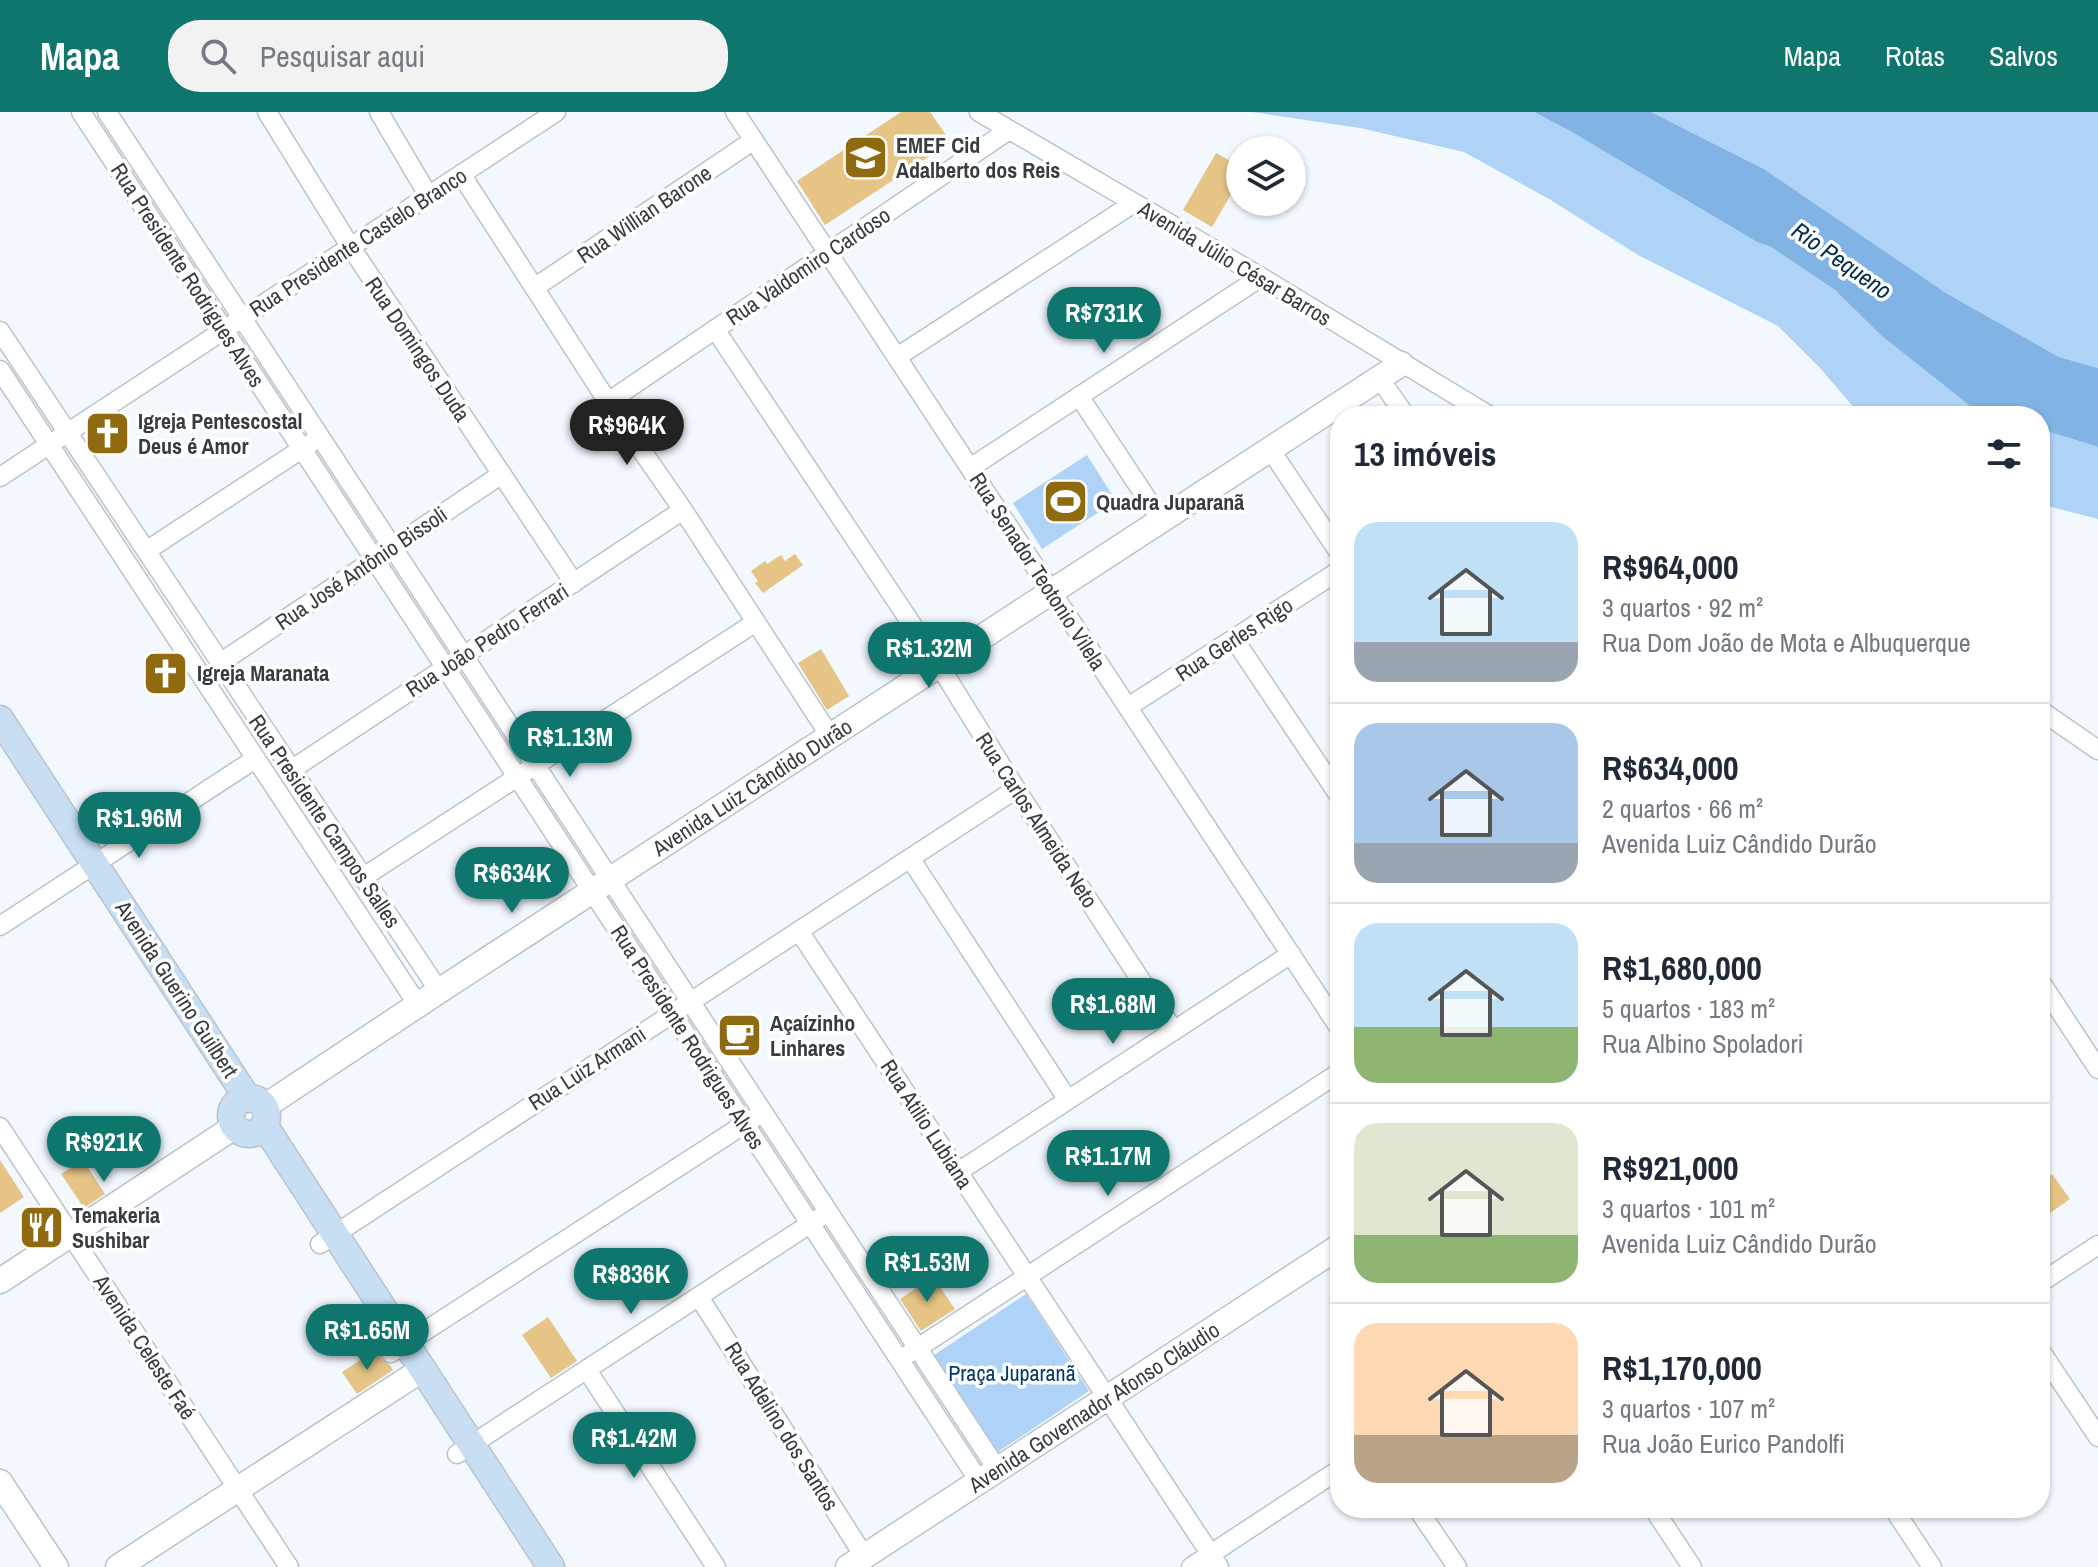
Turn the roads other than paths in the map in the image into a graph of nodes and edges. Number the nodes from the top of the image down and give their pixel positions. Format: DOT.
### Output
graph roads {
  1 [pos="81,112"];
  2 [pos="107,112"];
  3 [pos="267,112"];
  4 [pos="379,112"];
  5 [pos="556,112"];
  6 [pos="735,112"];
  7 [pos="979,112"];
  8 [pos="1009,130"];
  9 [pos="754,140"];
  10 [pos="461,174"];
  11 [pos="428,195"];
  12 [pos="1134,203"];
  13 [pos="350,246"];
  14 [pos="828,253"];
  15 [pos="1261,277"];
  16 [pos="534,288"];
  17 [pos="242,317"];
  18 [pos="224,329"];
  19 [pos="715,329"];
  20 [pos="0,331"];
  21 [pos="897,357"];
  22 [pos="1401,364"];
  23 [pos="0,370"];
  24 [pos="1379,378"];
  25 [pos="1079,396"];
  26 [pos="608,402"];
  27 [pos="1336,406"];
  28 [pos="1399,406"];
  29 [pos="1473,406"];
  30 [pos="1330,410"];
  31 [pos="67,432"];
  32 [pos="320,437"];
  33 [pos="49,445"];
  34 [pos="302,449"];
  35 [pos="1270,449"];
  36 [pos="970,468"];
  37 [pos="502,474"];
  38 [pos="0,477"];
  39 [pos="683,510"];
  40 [pos="1161,520"];
  41 [pos="1330,539"];
  42 [pos="392,547"];
  43 [pos="146,551"];
  44 [pos="374,559"];
  45 [pos="1330,577"];
  46 [pos="574,583"];
  47 [pos="1052,592"];
  48 [pos="756,622"];
  49 [pos="1234,639"];
  50 [pos="464,656"];
  51 [pos="220,663"];
  52 [pos="939,665"];
  53 [pos="446,668"];
  54 [pos="1128,707"];
  55 [pos="2050,717"];
  56 [pos="0,719"];
  57 [pos="830,736"];
  58 [pos="2098,750"];
  59 [pos="0,752"];
  60 [pos="255,759"];
  61 [pos="536,765"];
  62 [pos="291,770"];
  63 [pos="518,777"];
  64 [pos="1330,782"];
  65 [pos="1016,789"];
  66 [pos="910,858"];
  67 [pos="87,869"];
  68 [pos="362,878"];
  69 [pos="601,885"];
  70 [pos="0,926"];
  71 [pos="799,931"];
  72 [pos="1291,954"];
  73 [pos="439,991"];
  74 [pos="2050,996"];
  75 [pos="690,1002"];
  76 [pos="418,1005"];
  77 [pos="672,1013"];
  78 [pos="1330,1014"];
  79 [pos="1174,1031"];
  80 [pos="2098,1069"];
  81 [pos="1330,1079"];
  82 [pos="1068,1100"];
  83 [pos="763,1112"];
  84 [pos="249,1117"];
  85 [pos="745,1124"];
  86 [pos="0,1127"];
  87 [pos="958,1172"];
  88 [pos="829,1212"];
  89 [pos="810,1224"];
  90 [pos="71,1234"];
  91 [pos="328,1239"];
  92 [pos="2098,1245"];
  93 [pos="1330,1253"];
  94 [pos="2050,1276"];
  95 [pos="1027,1277"];
  96 [pos="0,1281"];
  97 [pos="699,1297"];
  98 [pos="918,1348"];
  99 [pos="399,1349"];
  100 [pos="900,1360"];
  101 [pos="2050,1365"];
  102 [pos="587,1370"];
  103 [pos="415,1374"];
  104 [pos="1107,1398"];
  105 [pos="2098,1437"];
  106 [pos="464,1449"];
  107 [pos="988,1475"];
  108 [pos="1330,1476"];
  109 [pos="0,1482"];
  110 [pos="238,1489"];
  111 [pos="0,1507"];
  112 [pos="1424,1518"];
  113 [pos="1660,1518"];
  114 [pos="1900,1518"];
  115 [pos="1215,1560"];
  116 [pos="856,1562"];
  117 [pos="40,1567"];
  118 [pos="56,1567"];
  119 [pos="118,1567"];
  120 [pos="289,1567"];
  121 [pos="530,1567"];
  122 [pos="551,1567"];
  123 [pos="716,1567"];
  124 [pos="1191,1567"];
  125 [pos="1457,1567"];
  126 [pos="1692,1567"];
  127 [pos="1932,1567"];
  1 -- 18 [label="street, Rua Presidente Rodrigues Alves"];
  2 -- 17 [label="street, Rua Presidente Rodrigues Alves"];
  3 -- 13 [label="street, Rua Domingos Duda"];
  4 -- 11 [label="street"];
  5 -- 10 [label="street, Rua Presidente Castelo Branco"];
  6 -- 9 [label="street, Rua Senador Teotonio Vilela"];
  7 -- 8 [label="street, Avenida Júlio César Barros"];
  8 -- 12 [label="street, Avenida Júlio César Barros"];
  8 -- 14 [label="street, Rua Valdomiro Cardoso"];
  9 -- 14 [label="street, Rua Senador Teotonio Vilela"];
  9 -- 16 [label="street, Rua Willian Barone"];
  10 -- 11 [label="street, Rua Presidente Castelo Branco"];
  10 -- 16 [label="street"];
  11 -- 13 [label="street, Rua Presidente Castelo Branco"];
  12 -- 15 [label="street, Avenida Júlio César Barros"];
  12 -- 21 [label="street"];
  13 -- 17 [label="street, Rua Presidente Castelo Branco"];
  13 -- 37 [label="street, Rua Domingos Duda"];
  14 -- 19 [label="street, Rua Valdomiro Cardoso"];
  14 -- 21 [label="street, Rua Senador Teotonio Vilela"];
  15 -- 22 [label="street, Avenida Júlio César Barros"];
  15 -- 25 [label="street"];
  16 -- 26 [label="street"];
  17 -- 18 [label="street, Rua Presidente Castelo Branco"];
  17 -- 32 [label="street, Rua Presidente Rodrigues Alves"];
  18 -- 31 [label="street, Rua Presidente Castelo Branco"];
  18 -- 34 [label="street, Rua Presidente Rodrigues Alves"];
  19 -- 26 [label="street, Rua Valdomiro Cardoso"];
  19 -- 52 [label="street, Rua Carlos Almeida Neto"];
  20 -- 31 [label="street, Rua Presidente Campos Salles"];
  21 -- 36 [label="street, Rua Senador Teotonio Vilela"];
  22 -- 24 [label="street, Avenida Luiz Cândido Durão"];
  22 -- 29 [label="street, Avenida Júlio César Barros"];
  23 -- 33 [label="street, Rua Presidente Campos Salles"];
  24 -- 27 [label="street, Avenida Luiz Cândido Durão"];
  24 -- 28 [label="street"];
  25 -- 36 [label="street"];
  25 -- 40 [label="street"];
  26 -- 39 [label="street"];
  30 -- 35 [label="street, Avenida Luiz Cândido Durão"];
  31 -- 33 [label="street, Rua Presidente Castelo Branco"];
  31 -- 43 [label="street, Rua Presidente Campos Salles"];
  32 -- 34 [label="street"];
  32 -- 42 [label="street, Rua Presidente Rodrigues Alves"];
  33 -- 38 [label="street, Rua Presidente Castelo Branco"];
  33 -- 60 [label="street, Rua Presidente Campos Salles"];
  34 -- 43 [label="street"];
  34 -- 44 [label="street, Rua Presidente Rodrigues Alves"];
  35 -- 40 [label="street, Avenida Luiz Cândido Durão"];
  35 -- 41 [label="street"];
  36 -- 47 [label="street, Rua Senador Teotonio Vilela"];
  37 -- 42 [label="street, Rua José Antônio Bissoli"];
  37 -- 46 [label="street, Rua Domingos Duda"];
  39 -- 46 [label="street, Rua João Pedro Ferrari"];
  39 -- 48 [label="street"];
  40 -- 47 [label="street, Avenida Luiz Cândido Durão"];
  42 -- 44 [label="street, Rua José Antônio Bissoli"];
  42 -- 50 [label="street, Rua Presidente Rodrigues Alves"];
  43 -- 51 [label="street, Rua Presidente Campos Salles"];
  44 -- 51 [label="street, Rua José Antônio Bissoli"];
  44 -- 53 [label="street, Rua Presidente Rodrigues Alves"];
  45 -- 49 [label="street, Rua Gerles Rigo"];
  46 -- 50 [label="street, Rua João Pedro Ferrari"];
  47 -- 52 [label="street, Avenida Luiz Cândido Durão"];
  47 -- 54 [label="street, Rua Senador Teotonio Vilela"];
  48 -- 57 [label="street"];
  48 -- 61 [label="street"];
  49 -- 54 [label="street, Rua Gerles Rigo"];
  49 -- 64 [label="street"];
  50 -- 53 [label="street, Rua João Pedro Ferrari"];
  50 -- 61 [label="street, Rua Presidente Rodrigues Alves"];
  51 -- 62 [label="street, Rua Presidente Campos Salles"];
  52 -- 57 [label="street, Avenida Luiz Cândido Durão"];
  52 -- 65 [label="street, Rua Carlos Almeida Neto"];
  53 -- 62 [label="street, Rua João Pedro Ferrari"];
  53 -- 63 [label="street, Rua Presidente Rodrigues Alves"];
  54 -- 72 [label="street, Rua Senador Teotonio Vilela"];
  55 -- 58 [label="street"];
  56 -- 67 [label="main road, Avenida Guerino Guilbert"];
  57 -- 69 [label="street, Avenida Luiz Cândido Durão"];
  59 -- 67 [label="main road, Avenida Guerino Guilbert"];
  60 -- 67 [label="street"];
  60 -- 76 [label="street, Rua Presidente Campos Salles"];
  61 -- 63 [label="street"];
  61 -- 69 [label="street, Rua Presidente Rodrigues Alves"];
  62 -- 68 [label="street, Rua Presidente Campos Salles"];
  63 -- 68 [label="street"];
  63 -- 69 [label="street, Rua Presidente Rodrigues Alves"];
  65 -- 66 [label="street, Rua Luiz Armani"];
  65 -- 79 [label="street, Rua Carlos Almeida Neto"];
  66 -- 71 [label="street, Rua Luiz Armani"];
  66 -- 82 [label="street"];
  67 -- 70 [label="street"];
  67 -- 84 [label="main road, Avenida Guerino Guilbert"];
  68 -- 73 [label="street, Rua Presidente Campos Salles"];
  69 -- 73 [label="street, Avenida Luiz Cândido Durão"];
  69 -- 75 [label="street, Rua Presidente Rodrigues Alves"];
  69 -- 77 [label="street, Rua Presidente Rodrigues Alves"];
  71 -- 75 [label="street, Rua Luiz Armani"];
  71 -- 87 [label="street, Rua Atilio Lubiana"];
  72 -- 78 [label="street, Rua Senador Teotonio Vilela"];
  72 -- 79 [label="street"];
  73 -- 76 [label="street, Avenida Luiz Cândido Durão"];
  74 -- 80 [label="street"];
  75 -- 77 [label="street, Rua Luiz Armani"];
  75 -- 83 [label="street, Rua Presidente Rodrigues Alves"];
  76 -- 84 [label="street, Avenida Luiz Cândido Durão"];
  77 -- 85 [label="street, Rua Presidente Rodrigues Alves"];
  77 -- 91 [label="street, Rua Luiz Armani"];
  79 -- 82 [label="street"];
  81 -- 95 [label="street"];
  82 -- 87 [label="street"];
  83 -- 85 [label="street"];
  83 -- 88 [label="street, Rua Presidente Rodrigues Alves"];
  84 -- 90 [label="street, Avenida Luiz Cândido Durão"];
  84 -- 91 [label="main road, Avenida Guerino Guilbert"];
  85 -- 89 [label="street, Rua Presidente Rodrigues Alves"];
  85 -- 99 [label="street"];
  86 -- 90 [label="street, Avenida Celeste Faé"];
  87 -- 95 [label="street, Rua Atilio Lubiana"];
  88 -- 89 [label="street"];
  88 -- 98 [label="street, Rua Presidente Rodrigues Alves"];
  89 -- 97 [label="street"];
  89 -- 100 [label="street, Rua Presidente Rodrigues Alves"];
  90 -- 96 [label="street, Avenida Luiz Cândido Durão"];
  90 -- 110 [label="street, Avenida Celeste Faé"];
  91 -- 99 [label="main road, Avenida Guerino Guilbert"];
  92 -- 94 [label="street"];
  93 -- 104 [label="street, Avenida Governador Afonso Cláudio"];
  95 -- 98 [label="street"];
  95 -- 104 [label="street, Rua Atilio Lubiana"];
  97 -- 102 [label="street"];
  97 -- 116 [label="street, Rua Adelino dos Santos"];
  98 -- 100 [label="street"];
  98 -- 107 [label="street, Rua Presidente Rodrigues Alves"];
  99 -- 103 [label="main road, Avenida Guerino Guilbert"];
  100 -- 107 [label="street, Rua Presidente Rodrigues Alves"];
  101 -- 105 [label="street"];
  102 -- 106 [label="street"];
  102 -- 123 [label="street"];
  103 -- 106 [label="main road, Avenida Guerino Guilbert"];
  103 -- 110 [label="street"];
  104 -- 107 [label="street, Avenida Governador Afonso Cláudio"];
  104 -- 115 [label="street, Rua Atilio Lubiana"];
  106 -- 121 [label="main road, Avenida Guerino Guilbert"];
  106 -- 122 [label="main road, Avenida Guerino Guilbert"];
  107 -- 116 [label="street, Avenida Governador Afonso Cláudio"];
  108 -- 115 [label="street"];
  109 -- 118 [label="street"];
  110 -- 119 [label="street"];
  110 -- 120 [label="street, Avenida Celeste Faé"];
  111 -- 117 [label="street"];
  112 -- 125 [label="street"];
  113 -- 126 [label="street"];
  114 -- 127 [label="street"];
  115 -- 124 [label="street"];
}
